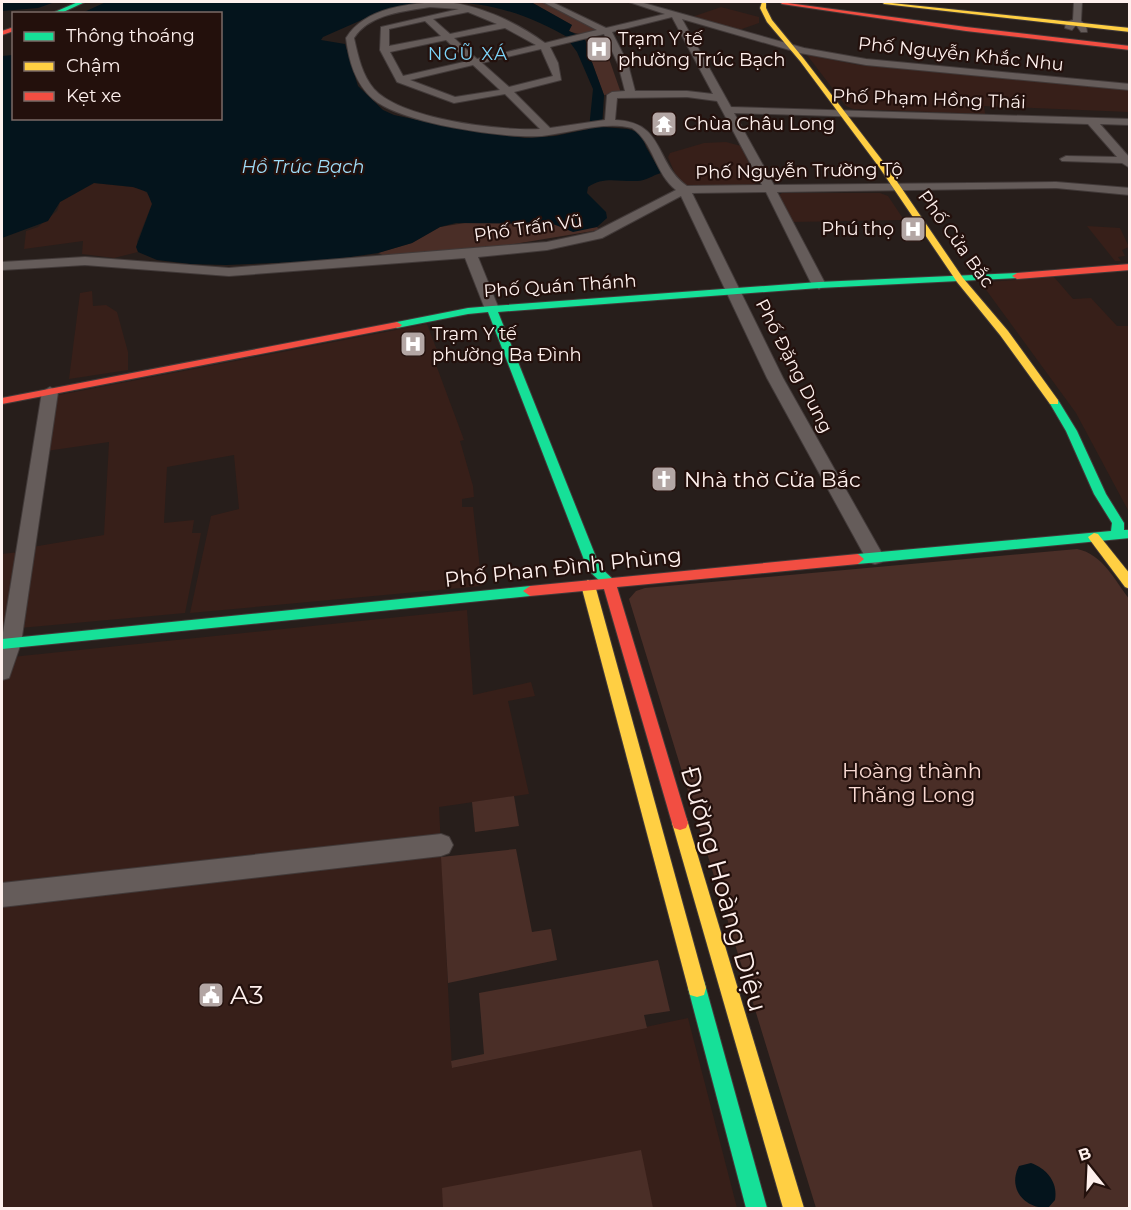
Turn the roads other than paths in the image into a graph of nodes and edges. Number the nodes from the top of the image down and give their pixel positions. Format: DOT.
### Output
graph roads {
  1 [pos="82,2"];
  2 [pos="92,2"];
  3 [pos="547,2"];
  4 [pos="633,2"];
  5 [pos="764,2"];
  6 [pos="782,2"];
  7 [pos="812,2"];
  8 [pos="848,2"];
  9 [pos="884,2"];
  10 [pos="1078,2"];
  11 [pos="469,9"];
  12 [pos="58,12"];
  13 [pos="69,12"];
  14 [pos="675,14"];
  15 [pos="428,18"];
  16 [pos="505,25"];
  17 [pos="1076,26"];
  18 [pos="606,30"];
  19 [pos="1130,30"];
  20 [pos="1130,35"];
  21 [pos="448,37"];
  22 [pos="1130,42"];
  23 [pos="542,45"];
  24 [pos="790,47"];
  25 [pos="1130,48"];
  26 [pos="385,50"];
  27 [pos="474,61"];
  28 [pos="400,80"];
  29 [pos="1130,87"];
  30 [pos="507,91"];
  31 [pos="629,94"];
  32 [pos="720,98"];
  33 [pos="727,110"];
  34 [pos="841,113"];
  35 [pos="1092,122"];
  36 [pos="1130,122"];
  37 [pos="610,123"];
  38 [pos="548,132"];
  39 [pos="1066,159"];
  40 [pos="1127,162"];
  41 [pos="897,188"];
  42 [pos="684,190"];
  43 [pos="769,190"];
  44 [pos="1130,192"];
  45 [pos="470,254"];
  46 [pos="2,266"];
  47 [pos="1130,267"];
  48 [pos="960,280"];
  49 [pos="819,285"];
  50 [pos="735,291"];
  51 [pos="492,309"];
  52 [pos="50,392"];
  53 [pos="2,401"];
  54 [pos="1100,521"];
  55 [pos="1123,535"];
  56 [pos="1130,552"];
  57 [pos="874,557"];
  58 [pos="595,570"];
  59 [pos="609,582"];
  60 [pos="588,585"];
  61 [pos="1130,585"];
  62 [pos="6,643"];
  63 [pos="2,672"];
  64 [pos="674,802"];
  65 [pos="648,807"];
  66 [pos="441,845"];
  67 [pos="2,895"];
  68 [pos="757,1209"];
  69 [pos="794,1209"];
  1 -- 12 [label="main road"];
  2 -- 13 [label="main road"];
  3 -- 18 [label="street"];
  4 -- 14 [label="street, Phố Nguyễn Khắc Nhu"];
  5 -- 24 [label="main road, Phố Cửa Bắc"];
  6 -- 25 [label="main road"];
  7 -- 22 [label="main road"];
  8 -- 17 [label="main road"];
  9 -- 17 [label="main road"];
  10 -- 17 [label="street"];
  11 -- 15 [label="street"];
  11 -- 16 [label="street"];
  11 -- 38 [label="street"];
  14 -- 18 [label="street"];
  14 -- 24 [label="street, Phố Nguyễn Khắc Nhu"];
  14 -- 32 [label="street"];
  15 -- 21 [label="street"];
  15 -- 26 [label="street"];
  16 -- 21 [label="street"];
  16 -- 23 [label="street"];
  17 -- 19 [label="main road"];
  17 -- 20 [label="main road"];
  18 -- 23 [label="street"];
  18 -- 31 [label="street"];
  21 -- 26 [label="street"];
  21 -- 27 [label="street"];
  23 -- 27 [label="street"];
  23 -- 30 [label="street"];
  24 -- 29 [label="street, Phố Nguyễn Khắc Nhu"];
  24 -- 34 [label="main road, Phố Cửa Bắc"];
  26 -- 28 [label="street"];
  27 -- 28 [label="street"];
  27 -- 30 [label="street"];
  28 -- 30 [label="street"];
  30 -- 38 [label="street"];
  31 -- 32 [label="street"];
  31 -- 37 [label="street"];
  32 -- 33 [label="street"];
  33 -- 34 [label="street, Phố Phạm Hồng Thái"];
  33 -- 43 [label="street"];
  34 -- 35 [label="street, Phố Phạm Hồng Thái"];
  34 -- 41 [label="main road, Phố Cửa Bắc"];
  35 -- 36 [label="street, Phố Phạm Hồng Thái"];
  35 -- 40 [label="street"];
  37 -- 38 [label="street"];
  37 -- 42 [label="street"];
  39 -- 40 [label="street"];
  41 -- 43 [label="street, Phố Nguyễn Trường Tộ"];
  41 -- 44 [label="street, Phố Nguyễn Trường Tộ"];
  41 -- 48 [label="main road, Phố Cửa Bắc"];
  42 -- 43 [label="street, Phố Nguyễn Trường Tộ"];
  42 -- 45 [label="street, Phố Trấn Vũ"];
  42 -- 50 [label="street, Phố Đặng Dung"];
  43 -- 49 [label="street"];
  45 -- 46 [label="street, Phố Trấn Vũ"];
  45 -- 51 [label="street"];
  47 -- 48 [label="main road, Phố Quán Thánh"];
  48 -- 49 [label="main road, Phố Quán Thánh"];
  48 -- 54 [label="main road, Phố Cửa Bắc"];
  49 -- 50 [label="main road, Phố Quán Thánh"];
  50 -- 51 [label="main road, Phố Quán Thánh"];
  50 -- 57 [label="street, Phố Đặng Dung"];
  51 -- 52 [label="main road, Phố Quán Thánh"];
  51 -- 58 [label="main road"];
  52 -- 53 [label="main road, Phố Quán Thánh"];
  52 -- 62 [label="street"];
  54 -- 55 [label="main road, Phố Phan Đình Phùng"];
  54 -- 55 [label="main road, Phố Cửa Bắc"];
  54 -- 57 [label="main road, Phố Phan Đình Phùng"];
  54 -- 61 [label="main road"];
  55 -- 56 [label="main road"];
  57 -- 59 [label="main road, Phố Phan Đình Phùng"];
  58 -- 59 [label="main road"];
  58 -- 60 [label="main road"];
  59 -- 60 [label="main road, Phố Phan Đình Phùng"];
  59 -- 64 [label="main road, Đường Hoàng Diệu"];
  60 -- 62 [label="main road, Phố Phan Đình Phùng"];
  60 -- 65 [label="main road"];
  62 -- 63 [label="street"];
  64 -- 65 [label="street"];
  64 -- 69 [label="main road, Đường Hoàng Diệu"];
  65 -- 68 [label="main road"];
  66 -- 67 [label="street"];
}
